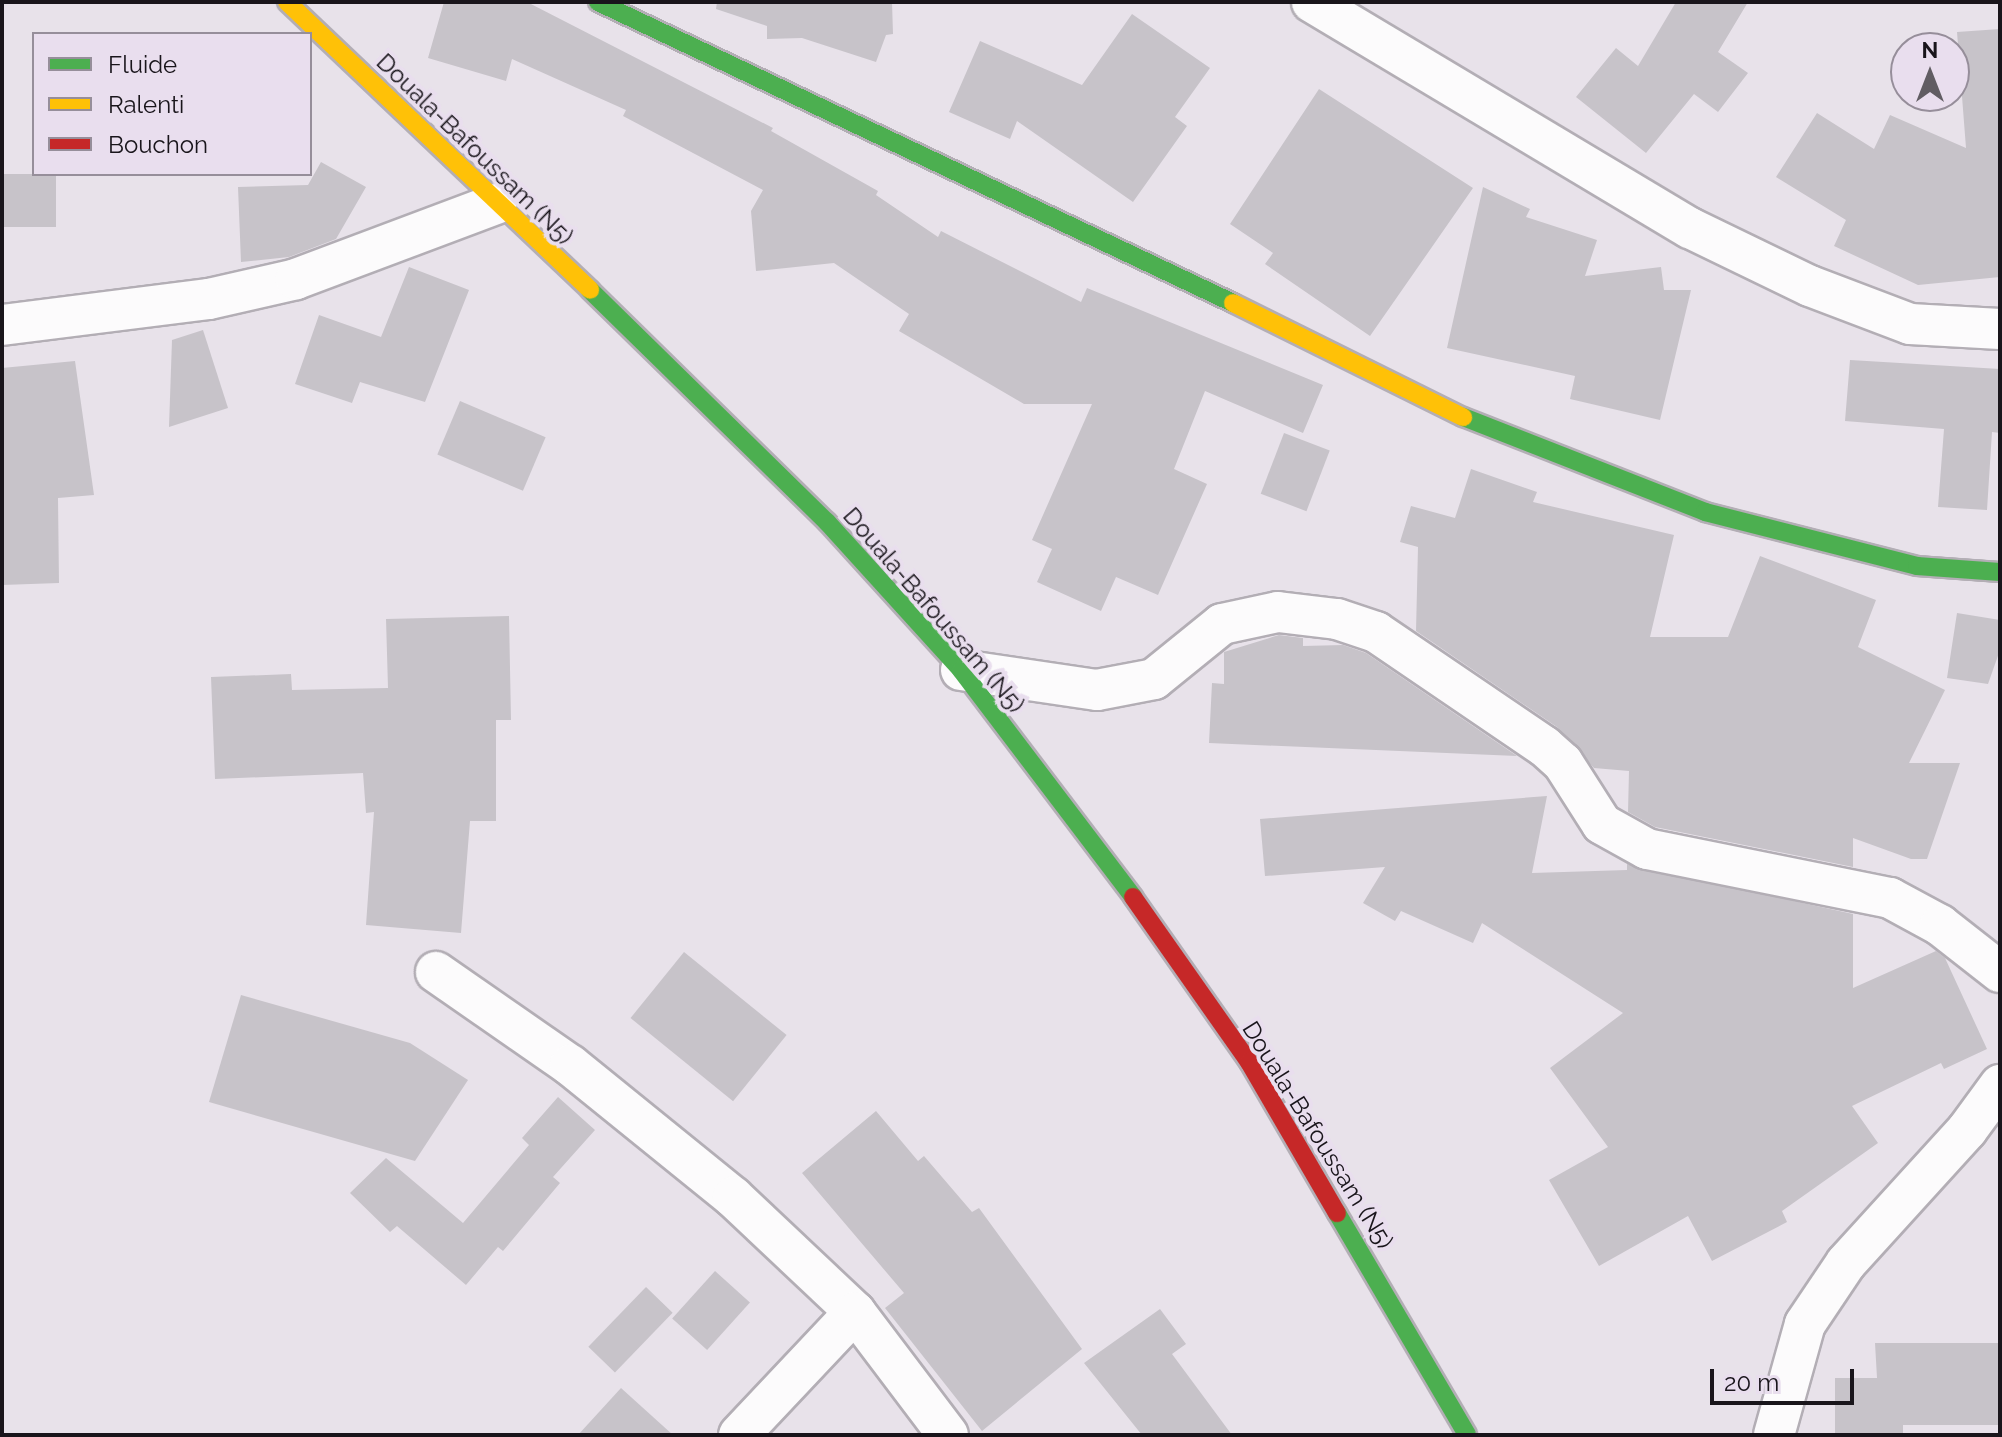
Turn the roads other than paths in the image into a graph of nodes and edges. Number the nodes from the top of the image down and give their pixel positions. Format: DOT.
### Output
graph roads {
  1 [pos="287,2"];
  2 [pos="598,2"];
  3 [pos="1312,2"];
  4 [pos="496,204"];
  5 [pos="2,325"];
  6 [pos="2000,329"];
  7 [pos="2000,572"];
  8 [pos="961,670"];
  9 [pos="436,972"];
  10 [pos="2000,972"];
  11 [pos="2000,1085"];
  12 [pos="855,1312"];
  13 [pos="739,1435"];
  14 [pos="948,1435"];
  15 [pos="1467,1435"];
  16 [pos="1774,1435"];
  1 -- 4 [label="main road, Douala-Bafoussam (N5)"];
  2 -- 7 [label="main road"];
  3 -- 6 [label="street"];
  4 -- 5 [label="street"];
  4 -- 8 [label="main road, Douala-Bafoussam (N5)"];
  8 -- 10 [label="street"];
  8 -- 15 [label="main road, Douala-Bafoussam (N5)"];
  9 -- 12 [label="street"];
  11 -- 16 [label="street"];
  12 -- 13 [label="street"];
  12 -- 14 [label="street"];
}
